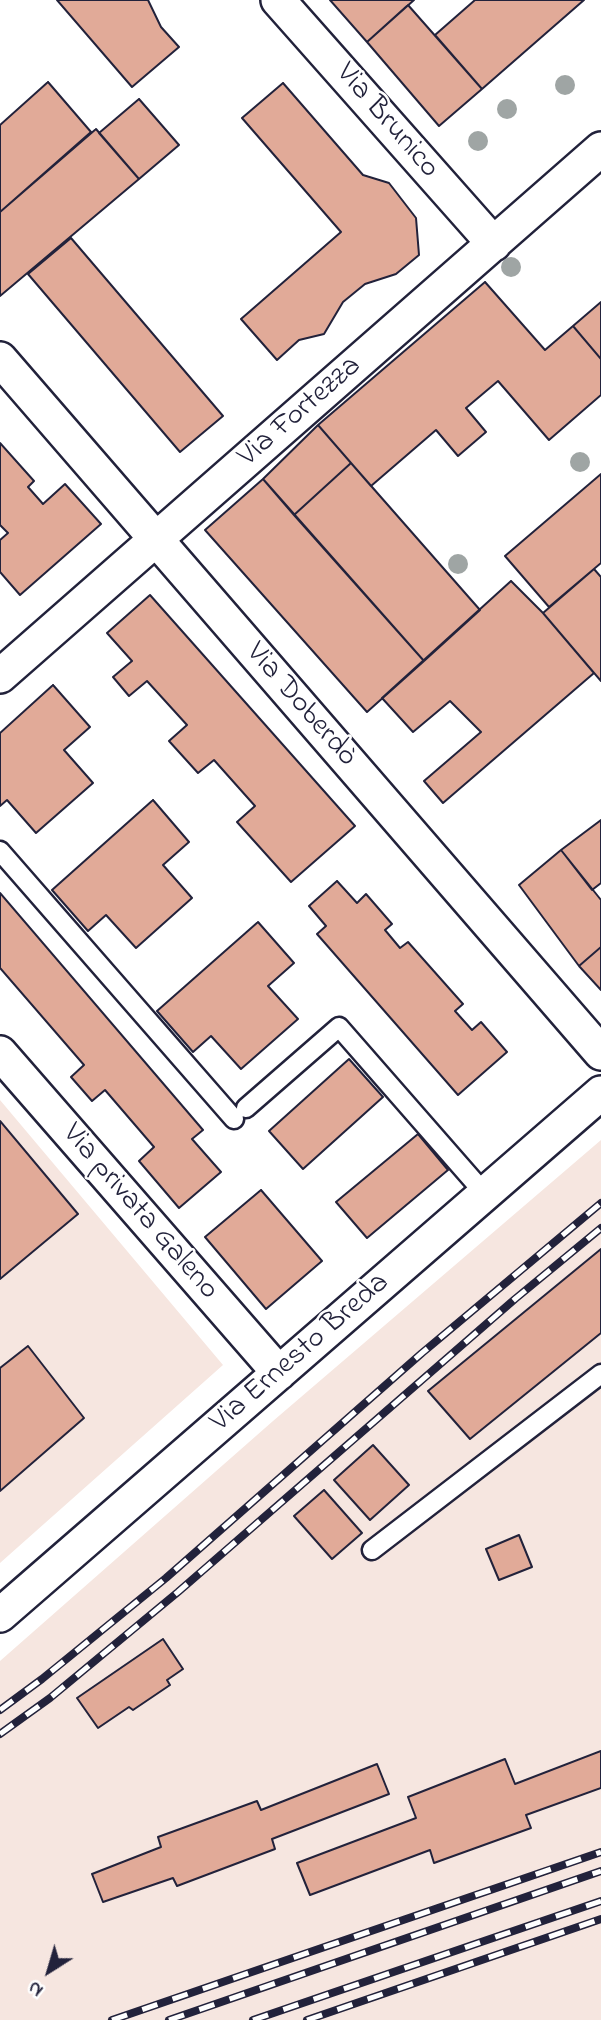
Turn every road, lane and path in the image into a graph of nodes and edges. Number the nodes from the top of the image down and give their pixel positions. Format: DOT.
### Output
graph roads {
  1 [pos="278,0"];
  2 [pos="601,149"];
  3 [pos="494,244"];
  4 [pos="0,359"];
  5 [pos="155,539"];
  6 [pos="0,676"];
  7 [pos="0,851"];
  8 [pos="0,1053"];
  9 [pos="601,1053"];
  10 [pos="601,1093"];
  11 [pos="485,1194"];
  12 [pos="279,1373"];
  13 [pos="601,1374"];
  14 [pos="372,1550"];
  15 [pos="0,1615"];
  1 -- 3 [label="street, Via Brunico"];
  2 -- 3 [label="street, Via Fortezza"];
  3 -- 5 [label="street, Via Fortezza"];
  4 -- 5 [label="street, Via Doberdò"];
  5 -- 6 [label="street, Via Fortezza"];
  5 -- 9 [label="street, Via Doberdò"];
  7 -- 11 [label="lane"];
  8 -- 12 [label="street, Via privata Galeno"];
  10 -- 11 [label="street, Via Ernesto Breda"];
  11 -- 12 [label="street, Via Ernesto Breda"];
  12 -- 15 [label="street, Via Ernesto Breda"];
  13 -- 14 [label="lane"];
}
